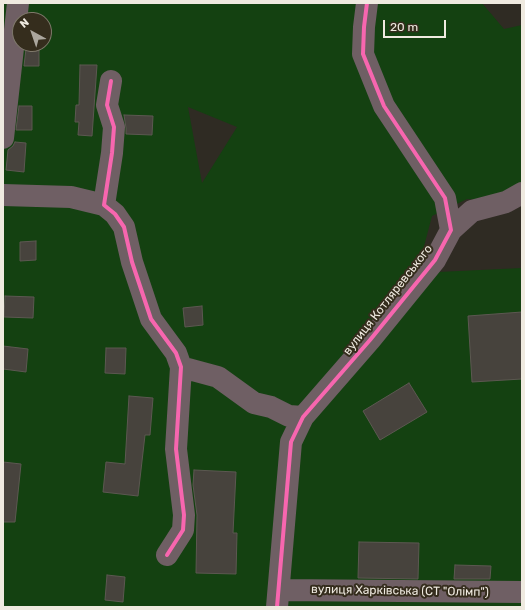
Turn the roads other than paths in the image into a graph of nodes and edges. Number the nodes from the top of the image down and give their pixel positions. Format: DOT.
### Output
graph roads {
  1 [pos="18,3"];
  2 [pos="367,3"];
  3 [pos="111,81"];
  4 [pos="3,138"];
  5 [pos="522,193"];
  6 [pos="3,195"];
  7 [pos="104,205"];
  8 [pos="451,230"];
  9 [pos="181,367"];
  10 [pos="303,418"];
  11 [pos="167,555"];
  12 [pos="522,592"];
  13 [pos="278,598"];
  1 -- 4 [label="street"];
  2 -- 8 [label="street"];
  3 -- 7 [label="street"];
  5 -- 8 [label="street, вулиця Котляревського"];
  6 -- 7 [label="street"];
  7 -- 9 [label="street"];
  8 -- 10 [label="street, вулиця Котляревського"];
  9 -- 10 [label="street"];
  9 -- 11 [label="street"];
  10 -- 13 [label="street, вулиця Котляревського"];
  12 -- 13 [label="street, вулиця Харківська (СТ \"Олімп\")"];
}
